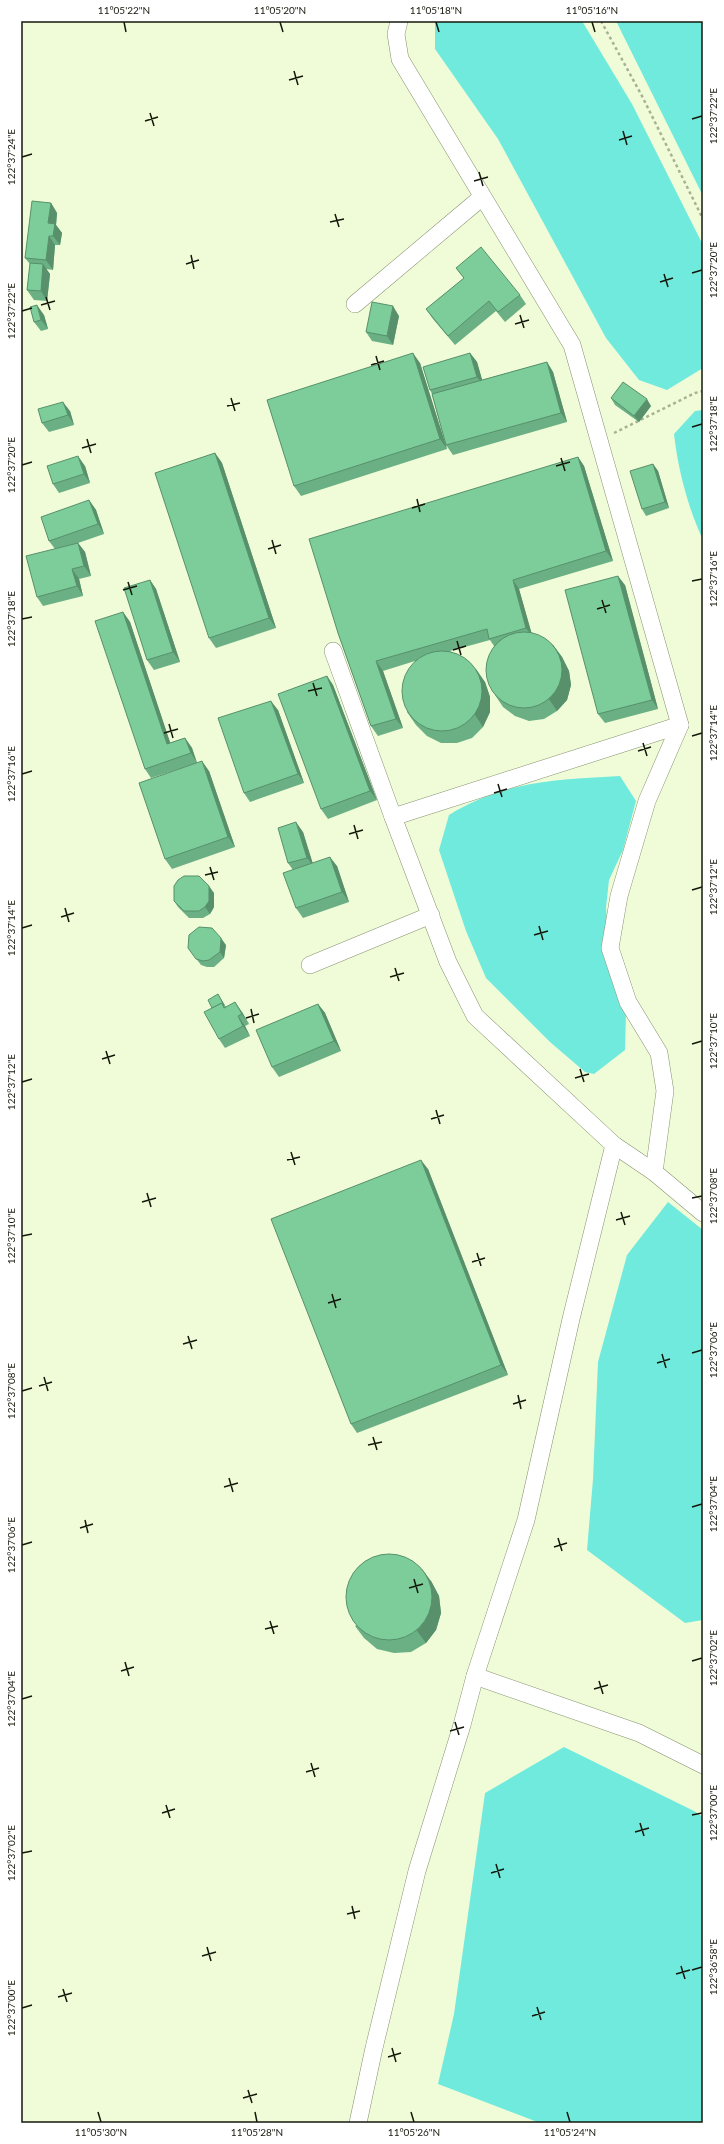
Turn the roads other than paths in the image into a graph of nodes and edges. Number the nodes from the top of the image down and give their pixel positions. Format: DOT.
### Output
graph roads {
  1 [pos="399,21"];
  2 [pos="481,198"];
  3 [pos="355,304"];
  4 [pos="333,651"];
  5 [pos="680,724"];
  6 [pos="393,816"];
  7 [pos="431,915"];
  8 [pos="310,965"];
  9 [pos="614,1145"];
  10 [pos="654,1172"];
  11 [pos="703,1213"];
  12 [pos="475,1676"];
  13 [pos="703,1765"];
  14 [pos="358,2123"];
  1 -- 2 [label="lane"];
  2 -- 3 [label="lane"];
  2 -- 5 [label="lane"];
  4 -- 6 [label="lane"];
  5 -- 6 [label="lane"];
  5 -- 10 [label="lane"];
  6 -- 7 [label="lane"];
  7 -- 8 [label="lane"];
  7 -- 9 [label="lane"];
  9 -- 10 [label="lane"];
  9 -- 12 [label="lane"];
  10 -- 11 [label="lane"];
  12 -- 13 [label="lane"];
  12 -- 14 [label="lane"];
}
